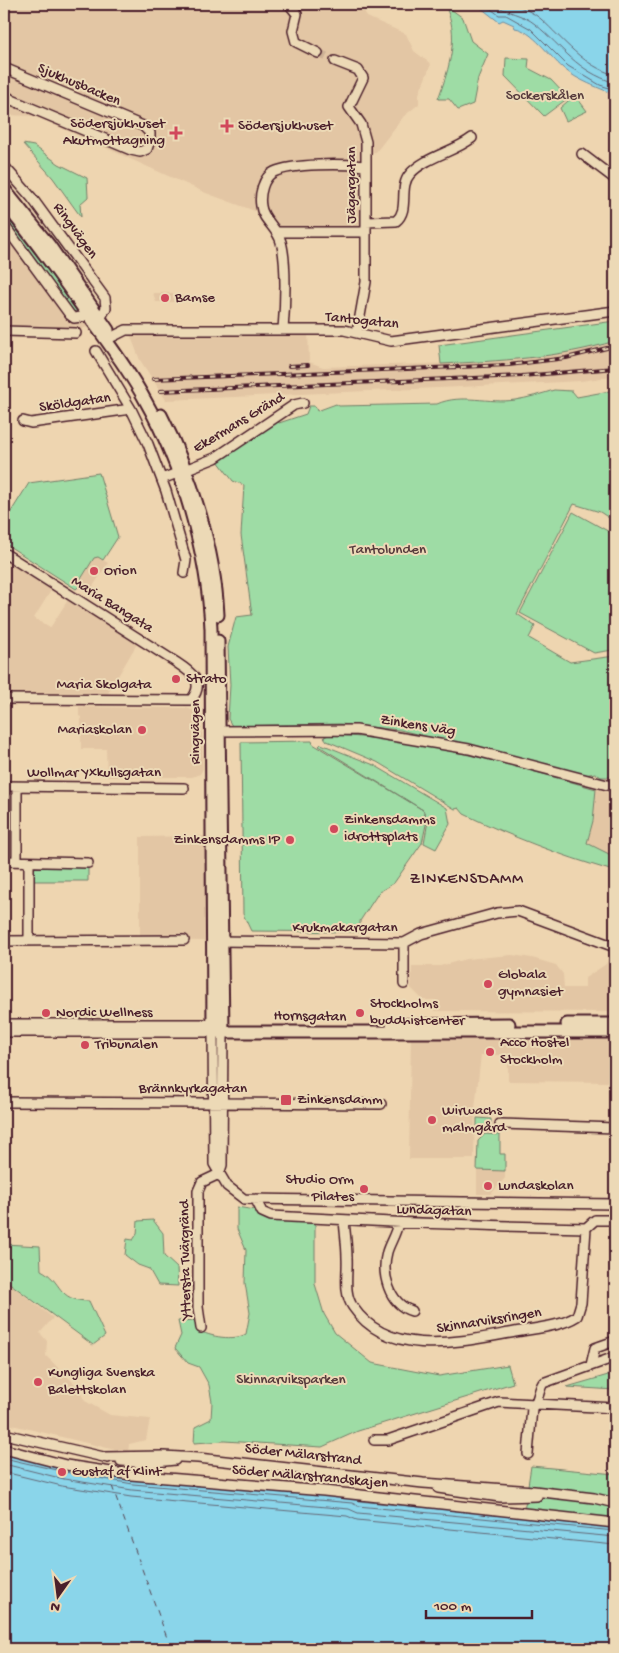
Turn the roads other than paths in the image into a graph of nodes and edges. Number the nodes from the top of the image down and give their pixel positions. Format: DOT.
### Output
graph roads {
  1 [pos="289,4"];
  2 [pos="318,53"];
  3 [pos="335,61"];
  4 [pos="4,68"];
  5 [pos="4,94"];
  6 [pos="472,138"];
  7 [pos="582,154"];
  8 [pos="4,166"];
  9 [pos="365,166"];
  10 [pos="615,179"];
  11 [pos="4,189"];
  12 [pos="4,203"];
  13 [pos="366,222"];
  14 [pos="4,225"];
  15 [pos="278,232"];
  16 [pos="365,232"];
  17 [pos="615,311"];
  18 [pos="95,318"];
  19 [pos="283,330"];
  20 [pos="4,331"];
  21 [pos="76,333"];
  22 [pos="357,333"];
  23 [pos="109,338"];
  24 [pos="96,351"];
  25 [pos="304,403"];
  26 [pos="131,409"];
  27 [pos="23,421"];
  28 [pos="181,471"];
  29 [pos="162,479"];
  30 [pos="4,553"];
  31 [pos="184,573"];
  32 [pos="198,688"];
  33 [pos="4,699"];
  34 [pos="215,731"];
  35 [pos="4,786"];
  36 [pos="17,787"];
  37 [pos="615,787"];
  38 [pos="184,788"];
  39 [pos="4,861"];
  40 [pos="17,861"];
  41 [pos="29,863"];
  42 [pos="88,863"];
  43 [pos="184,940"];
  44 [pos="4,941"];
  45 [pos="29,941"];
  46 [pos="217,941"];
  47 [pos="404,943"];
  48 [pos="615,947"];
  49 [pos="404,984"];
  50 [pos="4,1024"];
  51 [pos="615,1024"];
  52 [pos="218,1028"];
  53 [pos="4,1032"];
  54 [pos="615,1032"];
  55 [pos="4,1102"];
  56 [pos="218,1103"];
  57 [pos="382,1104"];
  58 [pos="500,1124"];
  59 [pos="615,1128"];
  60 [pos="219,1174"];
  61 [pos="232,1191"];
  62 [pos="256,1200"];
  63 [pos="615,1204"];
  64 [pos="344,1220"];
  65 [pos="615,1220"];
  66 [pos="398,1223"];
  67 [pos="586,1228"];
  68 [pos="412,1311"];
  69 [pos="201,1328"];
  70 [pos="615,1341"];
  71 [pos="615,1357"];
  72 [pos="591,1366"];
  73 [pos="537,1403"];
  74 [pos="615,1408"];
  75 [pos="4,1434"];
  76 [pos="374,1440"];
  77 [pos="4,1450"];
  78 [pos="528,1454"];
  79 [pos="615,1503"];
  80 [pos="615,1523"];
  1 -- 2 [label="street"];
  3 -- 9 [label="street, Jägargatan"];
  4 -- 5 [label="street, Sjukhusbacken"];
  6 -- 13 [label="street"];
  7 -- 10 [label="street"];
  8 -- 18 [label="street, Ringvägen"];
  9 -- 13 [label="street, Jägargatan"];
  9 -- 15 [label="street"];
  11 -- 18 [label="main road, Ringvägen"];
  12 -- 18 [label="main road, Ringvägen"];
  13 -- 16 [label="street, Jägargatan"];
  14 -- 18 [label="street"];
  15 -- 16 [label="street"];
  15 -- 19 [label="street"];
  16 -- 22 [label="street, Jägargatan"];
  17 -- 22 [label="street, Tantogatan"];
  18 -- 23 [label="main road, Ringvägen"];
  19 -- 22 [label="street, Tantogatan"];
  19 -- 23 [label="street, Tantogatan"];
  20 -- 21 [label="street"];
  23 -- 28 [label="main road, Ringvägen"];
  24 -- 26 [label="street"];
  25 -- 28 [label="street, Ekermans Gränd"];
  26 -- 27 [label="street, Sköldgatan"];
  26 -- 29 [label="street"];
  28 -- 29 [label="street, Ekermans Gränd"];
  28 -- 34 [label="main road, Ringvägen"];
  29 -- 31 [label="street"];
  30 -- 32 [label="street, Maria Bangata"];
  32 -- 33 [label="street, Maria Skolgata"];
  34 -- 37 [label="street, Zinkens Väg"];
  34 -- 46 [label="main road, Ringvägen"];
  35 -- 36 [label="street, Wollmar Yxkullsgatan"];
  36 -- 38 [label="street, Wollmar Yxkullsgatan"];
  36 -- 40 [label="street"];
  39 -- 40 [label="street"];
  40 -- 41 [label="street"];
  41 -- 42 [label="street"];
  41 -- 45 [label="street"];
  43 -- 45 [label="street"];
  44 -- 45 [label="street"];
  46 -- 47 [label="street, Krukmakargatan"];
  46 -- 52 [label="main road, Ringvägen"];
  47 -- 48 [label="street, Krukmakargatan"];
  47 -- 49 [label="street"];
  50 -- 52 [label="street, Hornsgatan"];
  51 -- 52 [label="main road, Hornsgatan"];
  52 -- 53 [label="street, Hornsgatan"];
  52 -- 54 [label="main road, Hornsgatan"];
  52 -- 56 [label="street, Ringvägen"];
  55 -- 56 [label="street, Brännkyrkagatan"];
  56 -- 57 [label="street, Brännkyrkagatan"];
  56 -- 60 [label="street, Ringvägen"];
  58 -- 59 [label="street"];
  60 -- 61 [label="street, Ringvägen"];
  60 -- 69 [label="street, Yttersta Tvärgränd"];
  61 -- 62 [label="street, Lundagatan"];
  62 -- 63 [label="street, Lundagatan"];
  62 -- 64 [label="street, Lundagatan"];
  64 -- 66 [label="street, Lundagatan"];
  64 -- 67 [label="street, Skinnarviksringen"];
  65 -- 67 [label="street, Lundagatan"];
  66 -- 67 [label="street, Lundagatan"];
  66 -- 68 [label="street"];
  70 -- 72 [label="street"];
  71 -- 72 [label="street"];
  72 -- 73 [label="street"];
  73 -- 74 [label="street"];
  73 -- 76 [label="street"];
  73 -- 78 [label="street"];
  75 -- 79 [label="street, Söder Mälarstrand"];
  77 -- 80 [label="street, Söder Mälarstrandskajen"];
}
